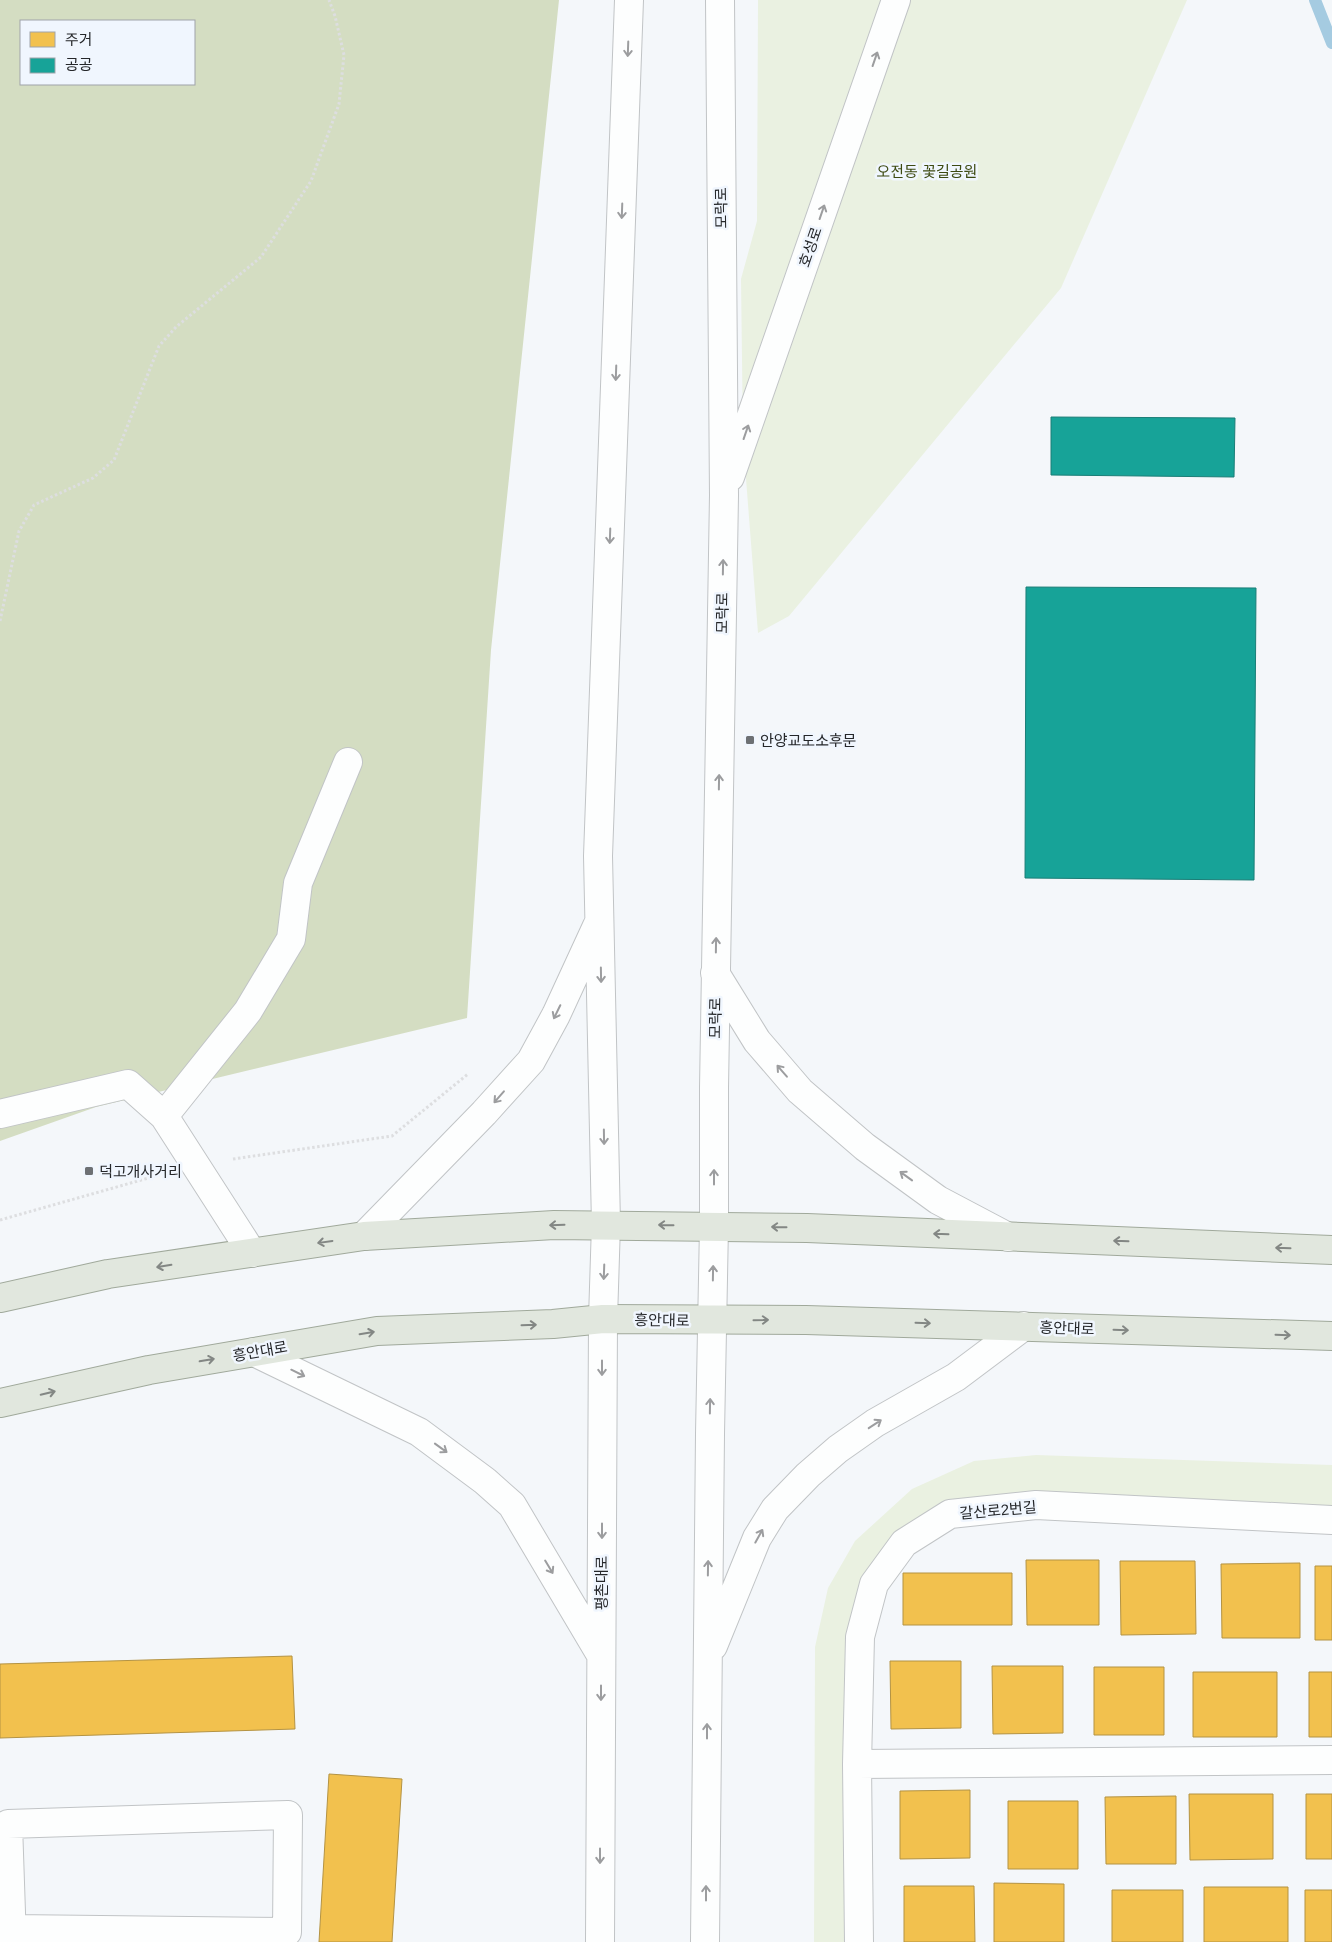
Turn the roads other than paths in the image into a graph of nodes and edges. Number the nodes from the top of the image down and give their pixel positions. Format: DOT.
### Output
graph roads {
  1 [pos="629,0"];
  2 [pos="720,0"];
  3 [pos="896,0"];
  4 [pos="724,494"];
  5 [pos="348,762"];
  6 [pos="599,920"];
  7 [pos="715,973"];
  8 [pos="0,1114"];
  9 [pos="164,1116"];
  10 [pos="606,1224"];
  11 [pos="714,1226"];
  12 [pos="364,1236"];
  13 [pos="1008,1236"];
  14 [pos="1332,1250"];
  15 [pos="252,1253"];
  16 [pos="0,1298"];
  17 [pos="602,1319"];
  18 [pos="712,1321"];
  19 [pos="1024,1326"];
  20 [pos="1332,1336"];
  21 [pos="254,1352"];
  22 [pos="0,1403"];
  23 [pos="1332,1520"];
  24 [pos="601,1656"];
  25 [pos="708,1662"];
  26 [pos="1332,1760"];
  27 [pos="858,1764"];
  28 [pos="12,1936"];
  29 [pos="600,1942"];
  30 [pos="705,1942"];
  31 [pos="859,1942"];
  1 -- 6 [label="street, one-way"];
  2 -- 4 [label="street, 모락로"];
  4 -- 3 [label="street, 호성로, one-way"];
  7 -- 4 [label="street, 모락로, one-way"];
  5 -- 9 [label="street"];
  6 -- 10 [label="street, one-way"];
  6 -- 12 [label="street, one-way"];
  11 -- 7 [label="street, 모락로, one-way"];
  13 -- 7 [label="street, one-way"];
  8 -- 9 [label="street"];
  9 -- 15 [label="street"];
  11 -- 10 [label="main road, one-way"];
  10 -- 12 [label="main road, one-way"];
  10 -- 17 [label="street, 평촌대로, one-way"];
  13 -- 11 [label="main road, one-way"];
  18 -- 11 [label="street, one-way"];
  12 -- 15 [label="main road, one-way"];
  14 -- 13 [label="main road, one-way"];
  15 -- 16 [label="main road, one-way"];
  17 -- 18 [label="main road, 흥안대로"];
  21 -- 17 [label="main road, 흥안대로, one-way"];
  17 -- 24 [label="street, 평촌대로, one-way"];
  18 -- 19 [label="main road, 흥안대로, one-way"];
  25 -- 18 [label="street, one-way"];
  19 -- 20 [label="main road, 흥안대로, one-way"];
  25 -- 19 [label="street, one-way"];
  22 -- 21 [label="main road, 흥안대로, one-way"];
  21 -- 24 [label="street, one-way"];
  23 -- 27 [label="street, 갈산로2번길"];
  24 -- 29 [label="street, 평촌대로, one-way"];
  30 -- 25 [label="street, one-way"];
  26 -- 27 [label="street"];
  27 -- 31 [label="street, 갈산로2번길"];
  28 -- 28 [label="street"];
}
